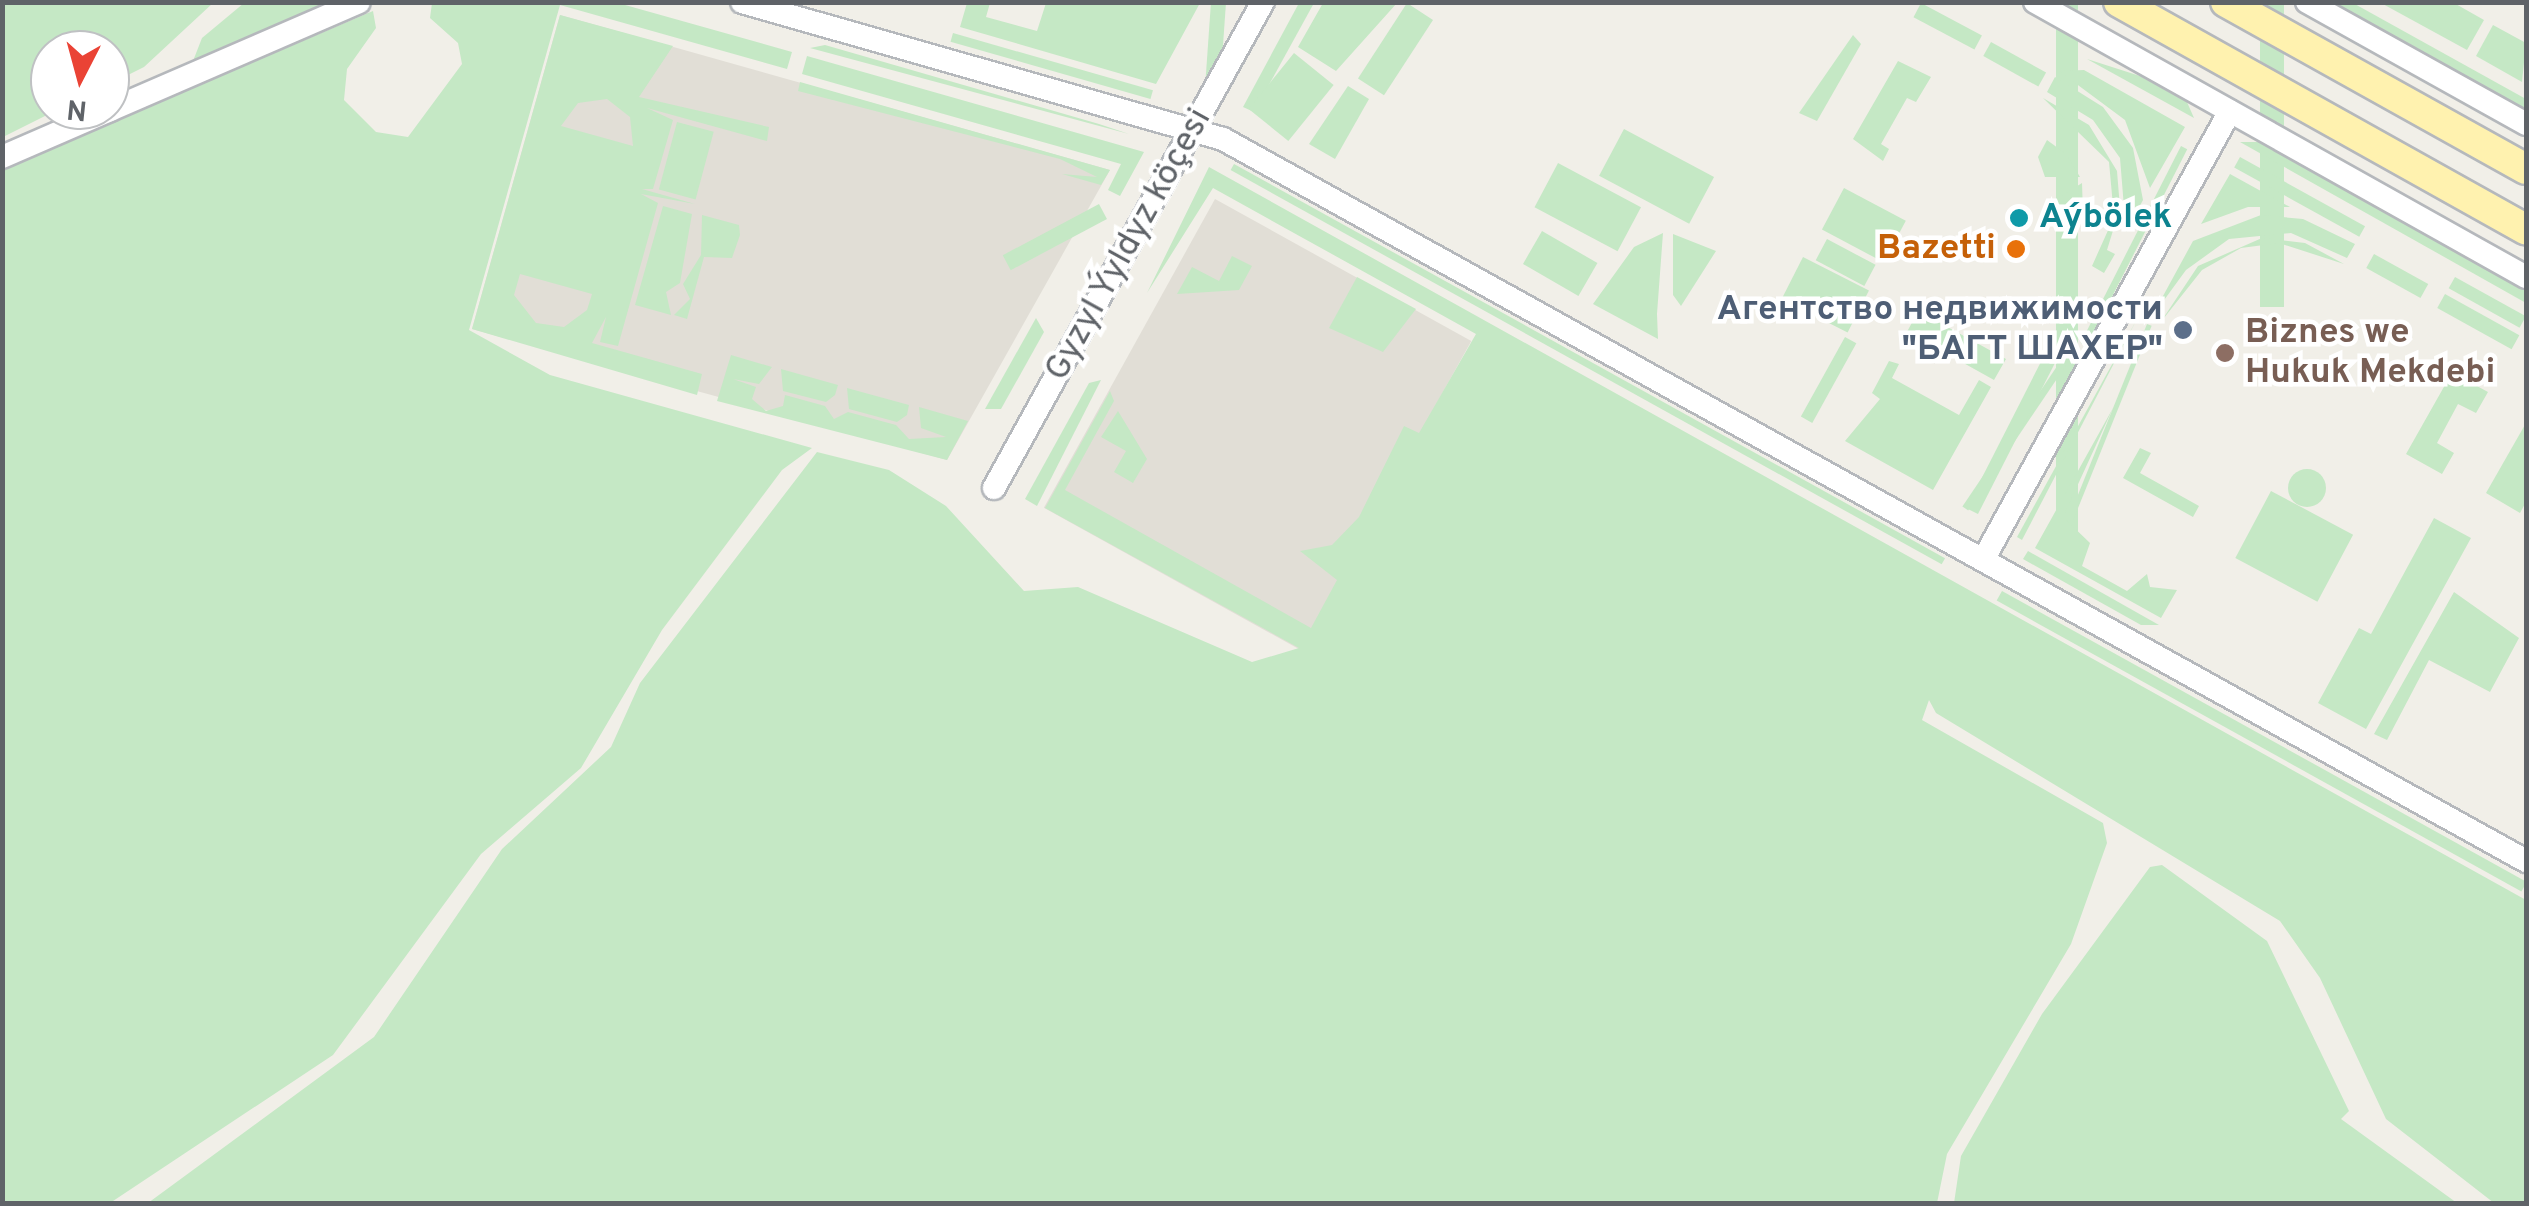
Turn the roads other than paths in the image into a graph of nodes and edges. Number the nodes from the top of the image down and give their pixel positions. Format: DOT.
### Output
graph roads {
  1 [pos="360,2"];
  2 [pos="742,2"];
  3 [pos="1263,2"];
  4 [pos="2035,2"];
  5 [pos="2119,2"];
  6 [pos="2226,2"];
  7 [pos="2307,2"];
  8 [pos="130,101"];
  9 [pos="2230,111"];
  10 [pos="2526,124"];
  11 [pos="1194,129"];
  12 [pos="63,130"];
  13 [pos="2,156"];
  14 [pos="2526,169"];
  15 [pos="2526,229"];
  16 [pos="2526,278"];
  17 [pos="994,488"];
  18 [pos="1983,560"];
  19 [pos="2526,861"];
  1 -- 8 [label="street"];
  2 -- 11 [label="street"];
  3 -- 11 [label="street, Gyzyl Ýyldyz köçesi"];
  4 -- 9 [label="street"];
  5 -- 15 [label="main road"];
  6 -- 14 [label="main road"];
  7 -- 10 [label="street"];
  9 -- 16 [label="street"];
  9 -- 18 [label="street"];
  11 -- 17 [label="street, Gyzyl Ýyldyz köçesi"];
  11 -- 18 [label="street"];
  12 -- 13 [label="street"];
  18 -- 19 [label="street"];
}
